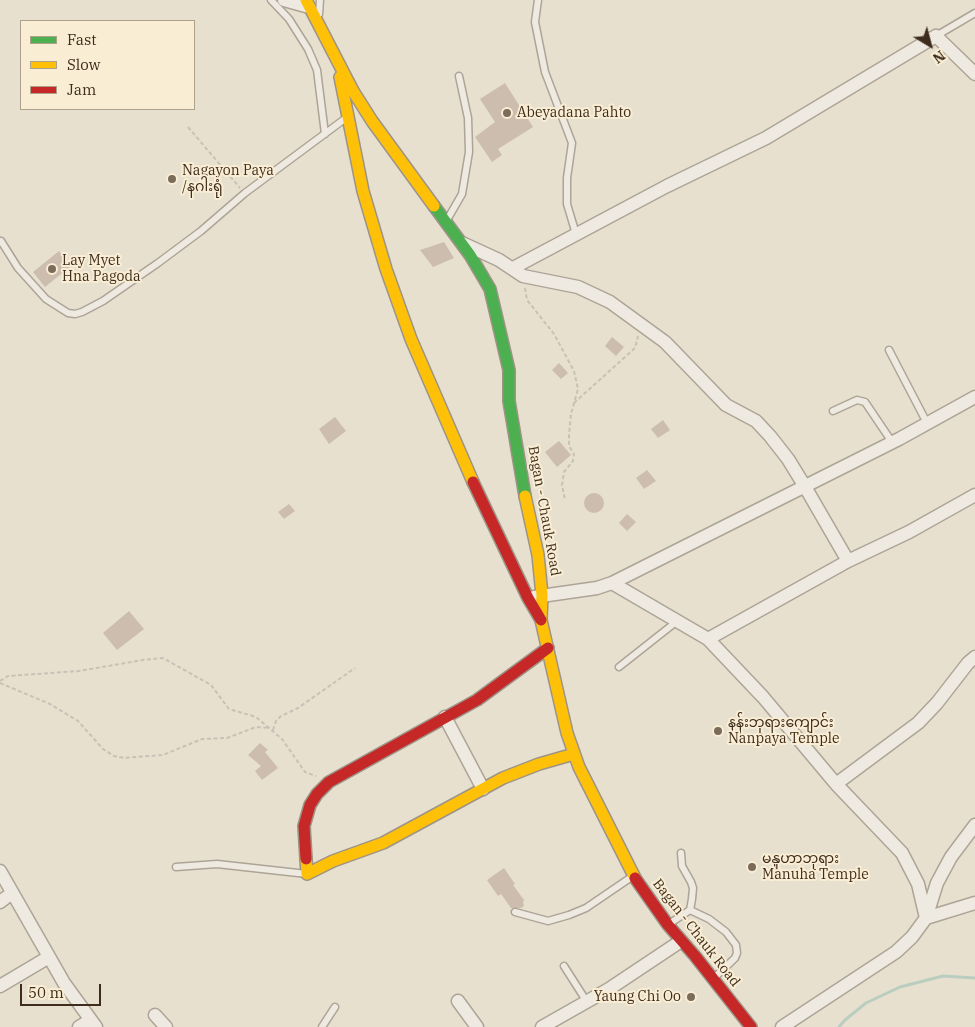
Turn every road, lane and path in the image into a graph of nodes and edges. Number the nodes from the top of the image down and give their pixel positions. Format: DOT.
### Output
graph roads {
  1 [pos="271,0"];
  2 [pos="284,0"];
  3 [pos="538,0"];
  4 [pos="312,2"];
  5 [pos="975,13"];
  6 [pos="936,36"];
  7 [pos="338,64"];
  8 [pos="975,74"];
  9 [pos="459,76"];
  10 [pos="347,117"];
  11 [pos="188,127"];
  12 [pos="325,134"];
  13 [pos="245,193"];
  14 [pos="446,222"];
  15 [pos="576,234"];
  16 [pos="1,241"];
  17 [pos="462,244"];
  18 [pos="518,272"];
  19 [pos="640,323"];
  20 [pos="889,350"];
  21 [pos="975,397"];
  22 [pos="574,403"];
  23 [pos="833,411"];
  24 [pos="927,423"];
  25 [pos="892,442"];
  26 [pos="804,486"];
  27 [pos="975,495"];
  28 [pos="565,500"];
  29 [pos="848,561"];
  30 [pos="612,583"];
  31 [pos="542,595"];
  32 [pos="528,598"];
  33 [pos="541,620"];
  34 [pos="676,622"];
  35 [pos="708,639"];
  36 [pos="548,648"];
  37 [pos="975,657"];
  38 [pos="619,667"];
  39 [pos="355,668"];
  40 [pos="0,682"];
  41 [pos="445,717"];
  42 [pos="268,728"];
  43 [pos="272,731"];
  44 [pos="574,754"];
  45 [pos="330,782"];
  46 [pos="836,784"];
  47 [pos="483,788"];
  48 [pos="975,825"];
  49 [pos="680,853"];
  50 [pos="176,867"];
  51 [pos="0,871"];
  52 [pos="307,874"];
  53 [pos="634,875"];
  54 [pos="12,893"];
  55 [pos="0,902"];
  56 [pos="975,903"];
  57 [pos="690,910"];
  58 [pos="515,912"];
  59 [pos="926,918"];
  60 [pos="668,925"];
  61 [pos="681,940"];
  62 [pos="49,957"];
  63 [pos="564,966"];
  64 [pos="713,978"];
  65 [pos="0,986"];
  66 [pos="458,1001"];
  67 [pos="586,1002"];
  68 [pos="335,1007"];
  69 [pos="155,1015"];
  70 [pos="94,1023"];
  71 [pos="79,1027"];
  72 [pos="166,1027"];
  73 [pos="322,1027"];
  74 [pos="477,1027"];
  75 [pos="542,1027"];
  76 [pos="751,1027"];
  77 [pos="782,1027"];
  1 -- 12 [label="lane"];
  2 -- 4 [label="street"];
  3 -- 15 [label="lane"];
  4 -- 7 [label="main road, Bagan - Chauk Road"];
  5 -- 6 [label="lane"];
  6 -- 8 [label="street"];
  6 -- 15 [label="street"];
  7 -- 10 [label="main road"];
  7 -- 14 [label="main road, Bagan - Chauk Road"];
  9 -- 14 [label="lane"];
  10 -- 12 [label="lane"];
  10 -- 32 [label="main road"];
  11 -- 13 [label="path"];
  12 -- 13 [label="lane"];
  13 -- 16 [label="lane"];
  14 -- 17 [label="main road, Bagan - Chauk Road"];
  15 -- 18 [label="street"];
  17 -- 18 [label="street"];
  17 -- 31 [label="main road, Bagan - Chauk Road"];
  18 -- 19 [label="street"];
  18 -- 22 [label="path"];
  19 -- 22 [label="path"];
  19 -- 26 [label="street"];
  20 -- 24 [label="lane"];
  21 -- 24 [label="street"];
  22 -- 28 [label="path"];
  23 -- 25 [label="lane"];
  24 -- 25 [label="street"];
  25 -- 26 [label="street"];
  26 -- 29 [label="street"];
  26 -- 30 [label="street"];
  27 -- 29 [label="street"];
  29 -- 35 [label="street"];
  30 -- 31 [label="street"];
  30 -- 34 [label="street"];
  31 -- 32 [label="street"];
  31 -- 33 [label="main road, Bagan - Chauk Road"];
  32 -- 33 [label="main road"];
  33 -- 36 [label="main road, Bagan - Chauk Road"];
  34 -- 35 [label="street"];
  34 -- 38 [label="lane"];
  35 -- 46 [label="street"];
  36 -- 41 [label="main road"];
  36 -- 44 [label="main road, Bagan - Chauk Road"];
  37 -- 46 [label="street"];
  39 -- 43 [label="path"];
  40 -- 42 [label="path"];
  40 -- 42 [label="path"];
  41 -- 45 [label="main road"];
  41 -- 47 [label="street"];
  42 -- 43 [label="path"];
  43 -- 45 [label="path"];
  44 -- 47 [label="main road"];
  44 -- 53 [label="main road, Bagan - Chauk Road"];
  45 -- 52 [label="main road"];
  46 -- 59 [label="street"];
  47 -- 52 [label="main road"];
  48 -- 59 [label="street"];
  49 -- 57 [label="lane"];
  50 -- 52 [label="lane"];
  51 -- 54 [label="street"];
  53 -- 58 [label="lane"];
  53 -- 60 [label="main road, Bagan - Chauk Road"];
  54 -- 55 [label="street"];
  54 -- 62 [label="street"];
  56 -- 59 [label="street"];
  57 -- 60 [label="lane"];
  57 -- 64 [label="lane"];
  59 -- 77 [label="street"];
  60 -- 61 [label="main road, Bagan - Chauk Road"];
  61 -- 64 [label="main road, Bagan - Chauk Road"];
  61 -- 67 [label="street"];
  62 -- 65 [label="street"];
  62 -- 70 [label="street"];
  63 -- 67 [label="lane"];
  64 -- 76 [label="main road, Bagan - Chauk Road"];
  66 -- 74 [label="street"];
  67 -- 75 [label="street"];
  68 -- 73 [label="lane"];
  69 -- 72 [label="street"];
  70 -- 71 [label="street"];
}
